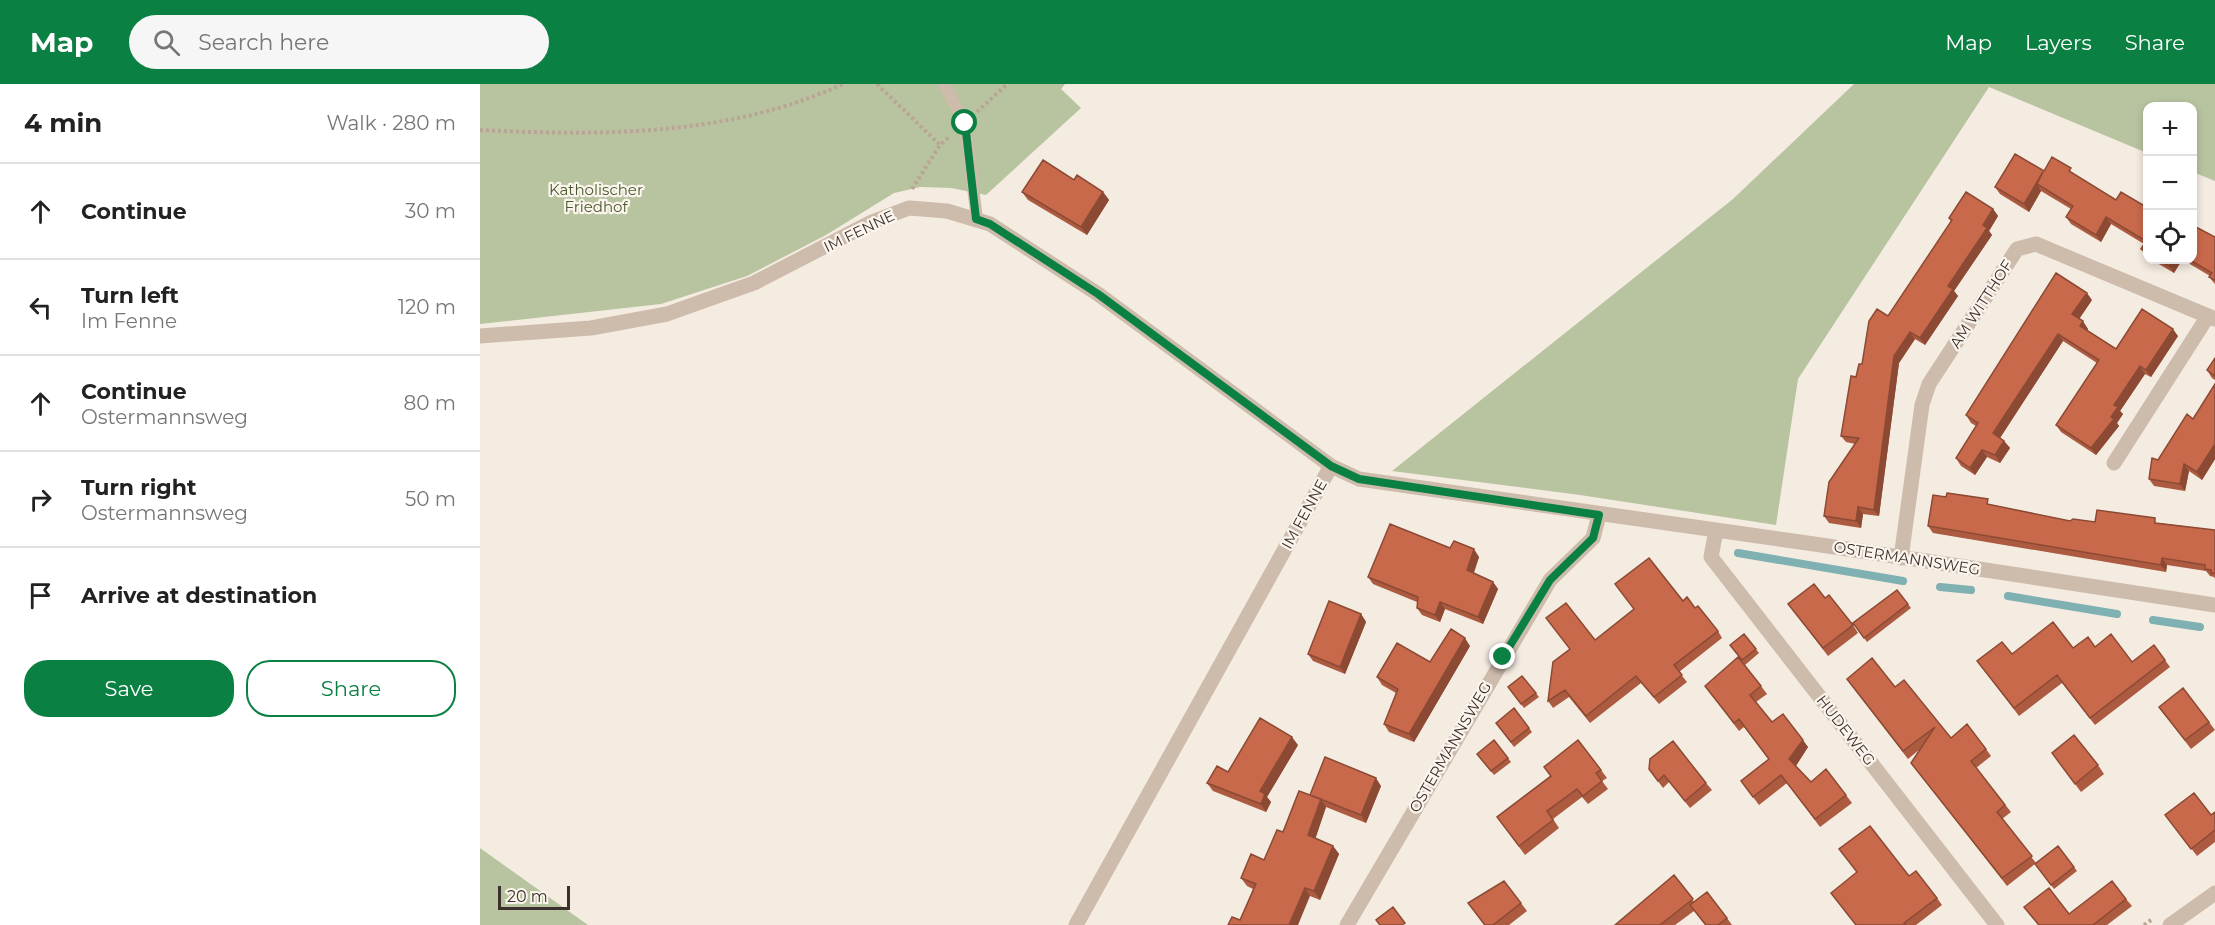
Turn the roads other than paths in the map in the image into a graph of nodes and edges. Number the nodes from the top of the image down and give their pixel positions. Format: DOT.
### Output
graph roads {
  1 [pos="944,84"];
  2 [pos="976,219"];
  3 [pos="2212,317"];
  4 [pos="480,336"];
  5 [pos="2114,463"];
  6 [pos="1331,466"];
  7 [pos="1599,515"];
  8 [pos="1716,531"];
  9 [pos="1901,558"];
  10 [pos="2215,605"];
  11 [pos="2215,893"];
  12 [pos="1076,925"];
  13 [pos="1347,925"];
  14 [pos="1997,925"];
  15 [pos="2170,925"];
  1 -- 2 [label="lane"];
  2 -- 4 [label="street, IM FENNE"];
  2 -- 6 [label="street, IM FENNE"];
  3 -- 5 [label="street, AM WITTHOF"];
  3 -- 9 [label="street, AM WITTHOF"];
  6 -- 7 [label="street, OSTERMANNSWEG"];
  6 -- 12 [label="street, IM FENNE"];
  7 -- 8 [label="street, OSTERMANNSWEG"];
  7 -- 13 [label="street, OSTERMANNSWEG"];
  8 -- 9 [label="street, OSTERMANNSWEG"];
  8 -- 14 [label="street, HUDEWEG"];
  9 -- 10 [label="street, OSTERMANNSWEG"];
  11 -- 15 [label="street"];
}
